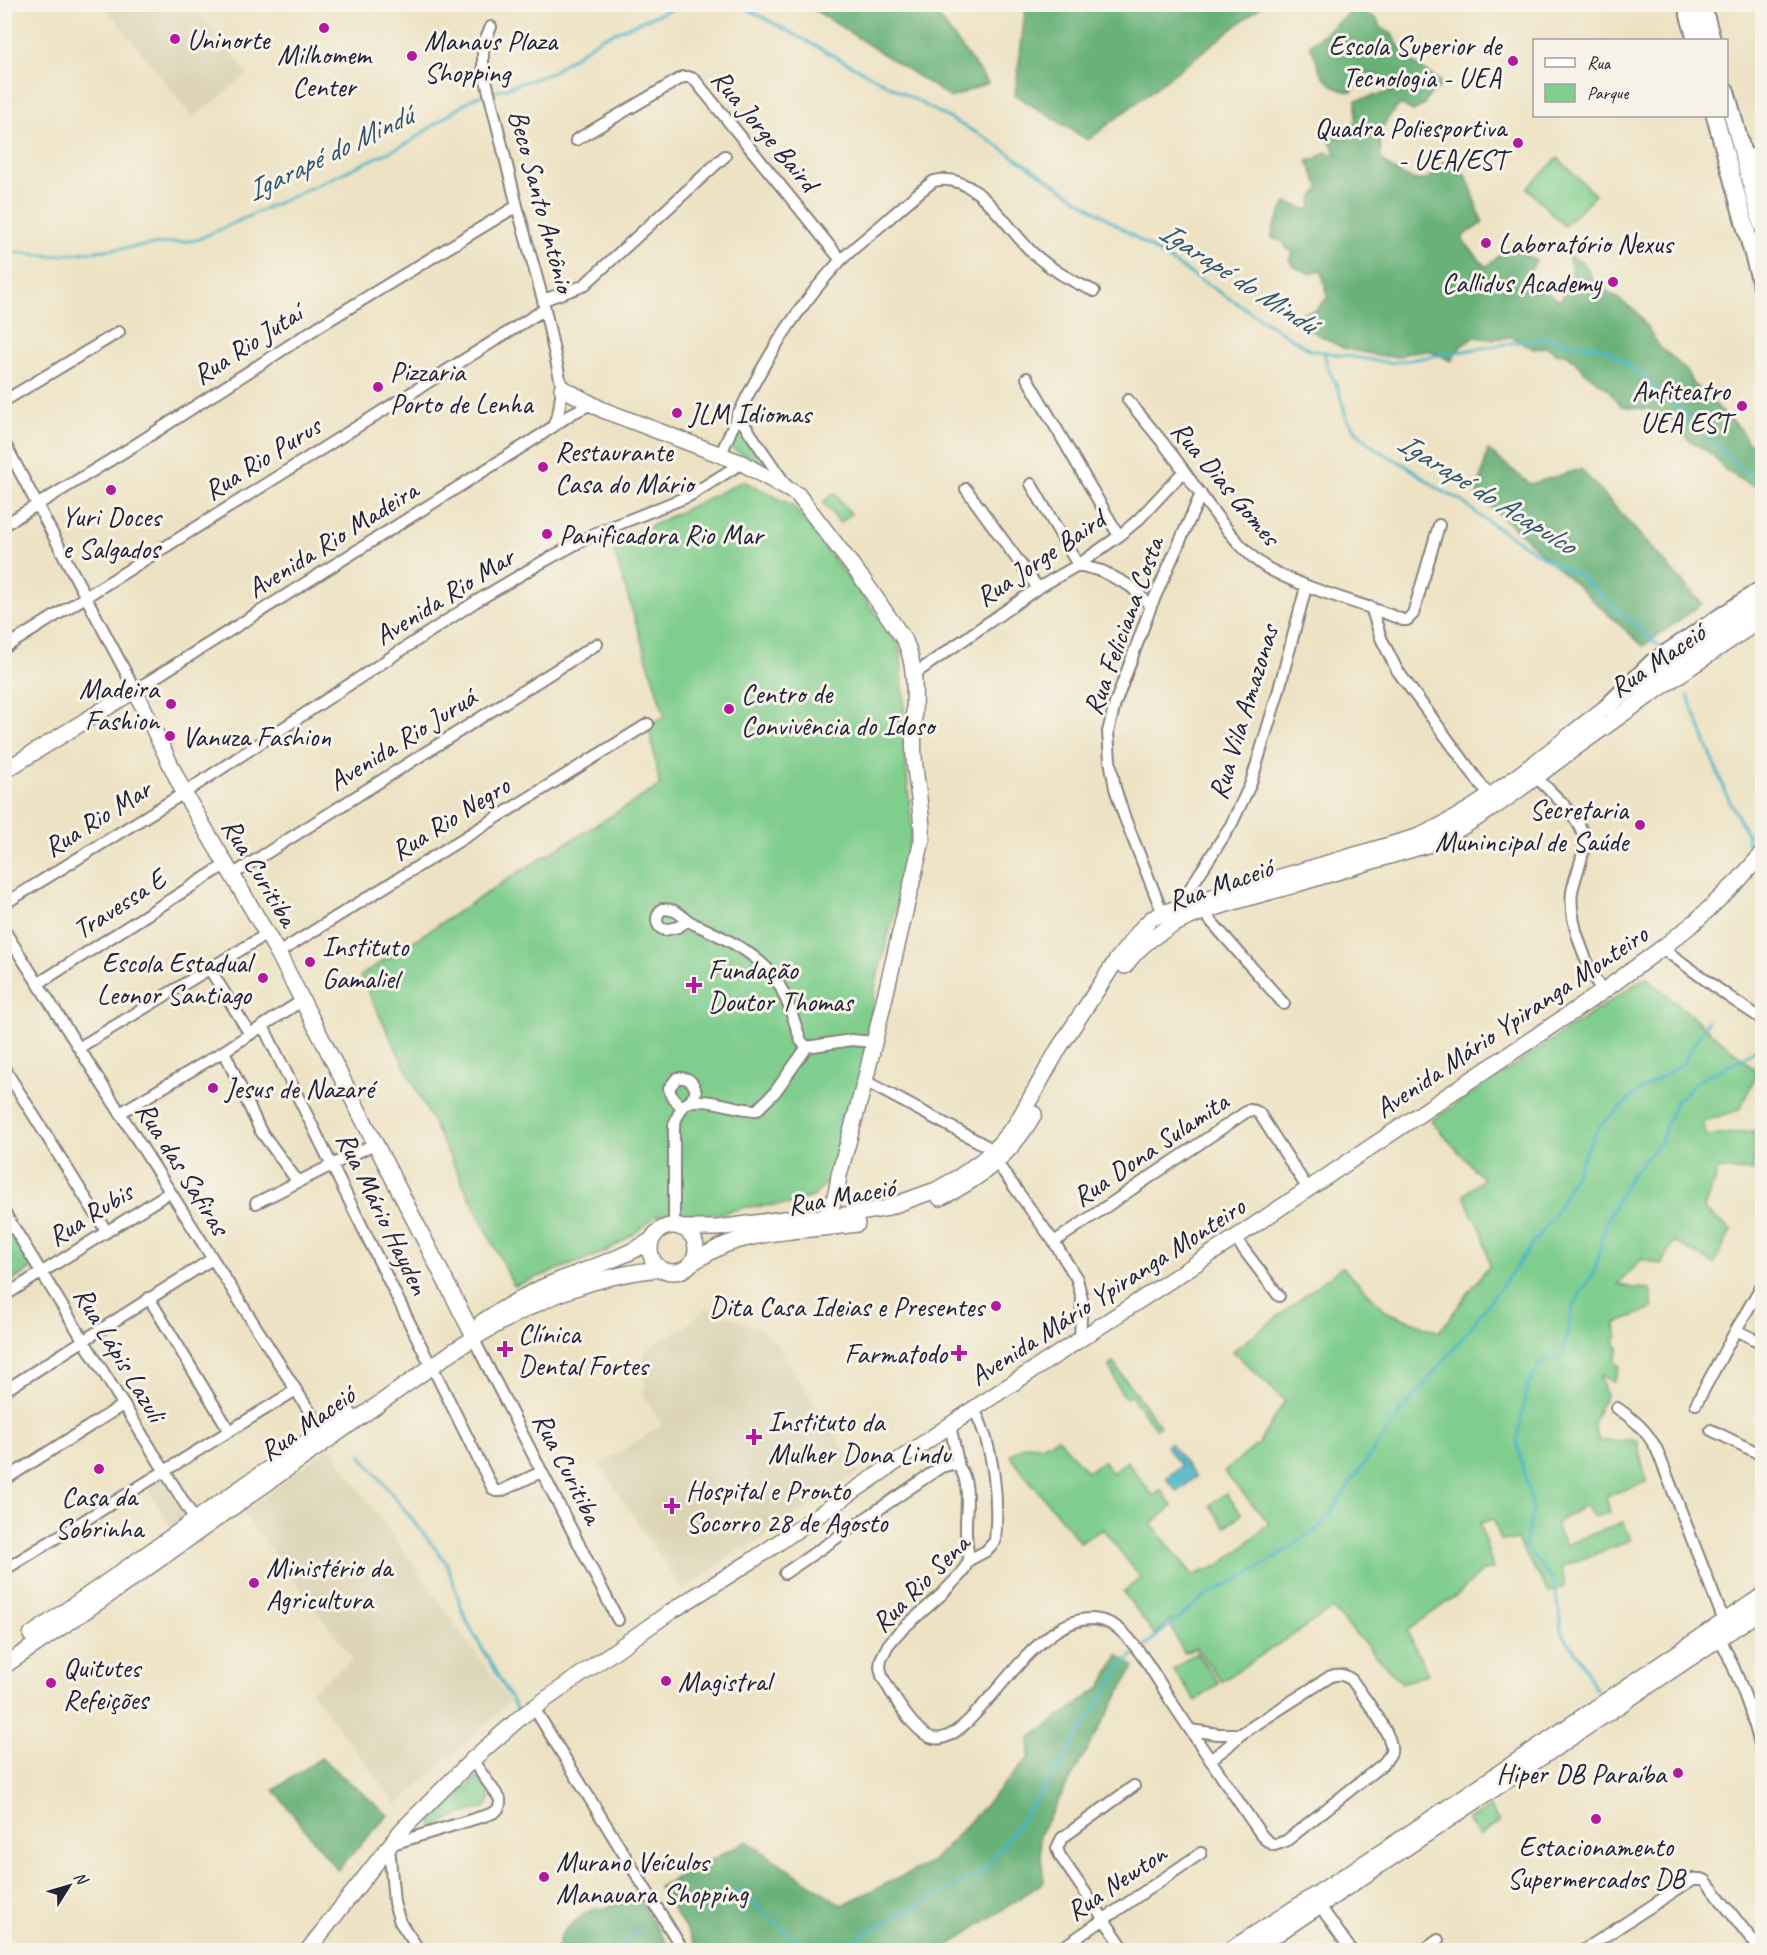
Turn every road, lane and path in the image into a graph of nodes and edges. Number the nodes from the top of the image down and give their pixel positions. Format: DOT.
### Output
graph roads {
  1 [pos="1686,4"];
  2 [pos="1702,4"];
  3 [pos="491,27"];
  4 [pos="1696,39"];
  5 [pos="1712,39"];
  6 [pos="1728,99"];
  7 [pos="1715,117"];
  8 [pos="576,140"];
  9 [pos="1762,153"];
  10 [pos="1744,155"];
  11 [pos="725,156"];
  12 [pos="517,206"];
  13 [pos="1762,225"];
  14 [pos="841,260"];
  15 [pos="1762,287"];
  16 [pos="1094,291"];
  17 [pos="544,304"];
  18 [pos="119,332"];
  19 [pos="1027,378"];
  20 [pos="562,388"];
  21 [pos="1128,399"];
  22 [pos="4,401"];
  23 [pos="591,404"];
  24 [pos="737,414"];
  25 [pos="553,427"];
  26 [pos="4,442"];
  27 [pos="721,454"];
  28 [pos="742,463"];
  29 [pos="1184,471"];
  30 [pos="1031,484"];
  31 [pos="788,488"];
  32 [pos="966,489"];
  33 [pos="1200,494"];
  34 [pos="37,506"];
  35 [pos="4,525"];
  36 [pos="1438,525"];
  37 [pos="1119,537"];
  38 [pos="1078,565"];
  39 [pos="1306,587"];
  40 [pos="1038,588"];
  41 [pos="1762,589"];
  42 [pos="86,598"];
  43 [pos="1151,606"];
  44 [pos="1762,606"];
  45 [pos="1371,607"];
  46 [pos="1762,620"];
  47 [pos="597,644"];
  48 [pos="4,648"];
  49 [pos="914,675"];
  50 [pos="135,690"];
  51 [pos="1607,707"];
  52 [pos="648,724"];
  53 [pos="4,771"];
  54 [pos="1536,777"];
  55 [pos="184,793"];
  56 [pos="1490,796"];
  57 [pos="1762,854"];
  58 [pos="229,870"];
  59 [pos="4,904"];
  60 [pos="1171,910"];
  61 [pos="1203,912"];
  62 [pos="687,921"];
  63 [pos="1167,929"];
  64 [pos="4,930"];
  65 [pos="267,934"];
  66 [pos="1662,948"];
  67 [pos="278,952"];
  68 [pos="209,968"];
  69 [pos="39,983"];
  70 [pos="1602,992"];
  71 [pos="303,1000"];
  72 [pos="1284,1004"];
  73 [pos="1762,1019"];
  74 [pos="263,1026"];
  75 [pos="250,1034"];
  76 [pos="874,1042"];
  77 [pos="80,1047"];
  78 [pos="807,1047"];
  79 [pos="224,1051"];
  80 [pos="4,1068"];
  81 [pos="865,1081"];
  82 [pos="120,1113"];
  83 [pos="376,1143"];
  84 [pos="996,1156"];
  85 [pos="333,1165"];
  86 [pos="839,1175"];
  87 [pos="298,1182"];
  88 [pos="1308,1189"];
  89 [pos="837,1191"];
  90 [pos="170,1192"];
  91 [pos="256,1203"];
  92 [pos="4,1212"];
  93 [pos="850,1214"];
  94 [pos="825,1216"];
  95 [pos="809,1224"];
  96 [pos="677,1227"];
  97 [pos="107,1232"];
  98 [pos="1235,1238"];
  99 [pos="652,1240"];
  100 [pos="1054,1242"];
  101 [pos="212,1259"];
  102 [pos="690,1264"];
  103 [pos="662,1269"];
  104 [pos="42,1272"];
  105 [pos="1762,1285"];
  106 [pos="547,1292"];
  107 [pos="4,1296"];
  108 [pos="1279,1296"];
  109 [pos="149,1298"];
  110 [pos="1736,1329"];
  111 [pos="472,1334"];
  112 [pos="1080,1338"];
  113 [pos="84,1340"];
  114 [pos="1762,1342"];
  115 [pos="429,1362"];
  116 [pos="296,1390"];
  117 [pos="4,1391"];
  118 [pos="1696,1404"];
  119 [pos="123,1405"];
  120 [pos="1617,1408"];
  121 [pos="974,1409"];
  122 [pos="950,1425"];
  123 [pos="229,1430"];
  124 [pos="1711,1430"];
  125 [pos="322,1431"];
  126 [pos="1762,1455"];
  127 [pos="959,1467"];
  128 [pos="164,1470"];
  129 [pos="541,1472"];
  130 [pos="4,1479"];
  131 [pos="195,1520"];
  132 [pos="969,1560"];
  133 [pos="4,1570"];
  134 [pos="785,1573"];
  135 [pos="1762,1596"];
  136 [pos="1762,1610"];
  137 [pos="618,1620"];
  138 [pos="1724,1621"];
  139 [pos="1720,1638"];
  140 [pos="4,1653"];
  141 [pos="4,1666"];
  142 [pos="534,1708"];
  143 [pos="1190,1730"];
  144 [pos="1240,1734"];
  145 [pos="1762,1753"];
  146 [pos="472,1760"];
  147 [pos="1210,1760"];
  148 [pos="1134,1786"];
  149 [pos="389,1845"];
  150 [pos="1201,1853"];
  151 [pos="1320,1906"];
  152 [pos="1104,1920"];
  153 [pos="1438,1940"];
  154 [pos="308,1950"];
  155 [pos="418,1950"];
  156 [pos="683,1950"];
  157 [pos="1059,1950"];
  158 [pos="1125,1950"];
  159 [pos="1230,1950"];
  160 [pos="1253,1950"];
  161 [pos="1350,1950"];
  162 [pos="1424,1950"];
  163 [pos="1584,1950"];
  164 [pos="1760,1950"];
  1 -- 4 [label="main road"];
  2 -- 5 [label="main road"];
  3 -- 12 [label="street, Beco Santo Antônio"];
  6 -- 10 [label="main road"];
  7 -- 15 [label="main road"];
  8 -- 14 [label="street, Rua Jorge Baird"];
  9 -- 10 [label="street"];
  10 -- 13 [label="main road"];
  11 -- 17 [label="street, Rua Rio Purus"];
  12 -- 17 [label="street, Beco Santo Antônio"];
  12 -- 34 [label="street, Rua Rio Jutaí"];
  14 -- 16 [label="street"];
  14 -- 24 [label="street"];
  17 -- 20 [label="street, Beco Santo Antônio"];
  17 -- 42 [label="street, Rua Rio Purus"];
  18 -- 22 [label="street"];
  19 -- 37 [label="street"];
  20 -- 23 [label="main road"];
  20 -- 25 [label="street"];
  21 -- 29 [label="street, Rua Dias Gomes"];
  23 -- 25 [label="street, Avenida Rio Madeira"];
  23 -- 27 [label="main road"];
  24 -- 27 [label="street"];
  24 -- 31 [label="street"];
  25 -- 50 [label="street, Avenida Rio Madeira"];
  26 -- 34 [label="street, Rua Curitiba"];
  27 -- 28 [label="main road"];
  28 -- 31 [label="main road"];
  28 -- 55 [label="street, Avenida Rio Mar"];
  29 -- 33 [label="street, Rua Dias Gomes"];
  29 -- 37 [label="street, Rua Jorge Baird"];
  30 -- 38 [label="street"];
  31 -- 49 [label="main road"];
  32 -- 40 [label="street"];
  33 -- 39 [label="street, Rua Dias Gomes"];
  33 -- 43 [label="street, Rua Feliciana Costa"];
  34 -- 35 [label="street, Rua Rio Jutaí"];
  34 -- 42 [label="street, Rua Curitiba"];
  36 -- 45 [label="street, Rua Dias Gomes"];
  37 -- 38 [label="street, Rua Jorge Baird"];
  38 -- 40 [label="street, Rua Jorge Baird"];
  38 -- 43 [label="street"];
  39 -- 45 [label="street, Rua Dias Gomes"];
  39 -- 60 [label="street, Rua Vila Amazonas"];
  40 -- 49 [label="street, Rua Jorge Baird"];
  41 -- 51 [label="main road"];
  42 -- 48 [label="street, Rua Rio Purus"];
  42 -- 50 [label="street, Rua Curitiba"];
  43 -- 60 [label="street, Rua Feliciana Costa"];
  44 -- 51 [label="main road, Rua Maceió"];
  45 -- 56 [label="street"];
  46 -- 54 [label="main road, Rua Maceió"];
  47 -- 58 [label="street, Avenida Rio Juruá"];
  49 -- 76 [label="main road"];
  50 -- 53 [label="main road"];
  50 -- 55 [label="main road, Rua Curitiba"];
  51 -- 56 [label="main road, Rua Maceió"];
  52 -- 67 [label="street, Rua Rio Negro"];
  54 -- 61 [label="main road, Rua Maceió"];
  54 -- 70 [label="street"];
  55 -- 58 [label="main road, Rua Curitiba"];
  55 -- 59 [label="street, Rua Rio Mar"];
  56 -- 60 [label="main road, Rua Maceió"];
  57 -- 66 [label="main road, Avenida Mário Ypiranga Monteiro"];
  58 -- 65 [label="main road, Rua Curitiba"];
  58 -- 69 [label="street, Travessa E"];
  60 -- 63 [label="street, Rua Feliciana Costa"];
  60 -- 84 [label="main road, Rua Maceió"];
  61 -- 63 [label="main road, Rua Maceió"];
  61 -- 72 [label="street"];
  62 -- 78 [label="street"];
  63 -- 84 [label="main road, Rua Maceió"];
  64 -- 69 [label="street, Rua das Safiras"];
  65 -- 67 [label="main road, Rua Curitiba"];
  65 -- 68 [label="street"];
  66 -- 70 [label="main road, Avenida Mário Ypiranga Monteiro"];
  66 -- 73 [label="street"];
  67 -- 71 [label="main road, Rua Curitiba"];
  68 -- 75 [label="street"];
  68 -- 77 [label="street"];
  69 -- 77 [label="street, Rua das Safiras"];
  70 -- 88 [label="main road, Avenida Mário Ypiranga Monteiro"];
  71 -- 74 [label="street"];
  71 -- 83 [label="main road, Rua Curitiba"];
  74 -- 75 [label="street"];
  74 -- 85 [label="street, Rua Mário Hayden"];
  75 -- 79 [label="street"];
  76 -- 78 [label="street"];
  76 -- 81 [label="main road"];
  77 -- 82 [label="street, Rua das Safiras"];
  78 -- 96 [label="street"];
  79 -- 82 [label="street"];
  79 -- 87 [label="street"];
  80 -- 97 [label="street"];
  81 -- 84 [label="street"];
  81 -- 86 [label="main road"];
  82 -- 90 [label="street, Rua das Safiras"];
  83 -- 85 [label="street"];
  83 -- 111 [label="main road, Rua Curitiba"];
  84 -- 93 [label="main road, Rua Maceió"];
  84 -- 95 [label="main road, Rua Maceió"];
  84 -- 100 [label="street"];
  85 -- 87 [label="street"];
  85 -- 115 [label="street, Rua Mário Hayden"];
  86 -- 89 [label="main road"];
  86 -- 95 [label="main road"];
  87 -- 91 [label="street"];
  88 -- 98 [label="main road, Avenida Mário Ypiranga Monteiro"];
  88 -- 100 [label="street, Rua Dona Sulamita"];
  89 -- 93 [label="main road"];
  89 -- 94 [label="main road"];
  90 -- 97 [label="street, Rua Rubis"];
  90 -- 101 [label="street, Rua das Safiras"];
  92 -- 104 [label="street, Rua Lápis Lazuli"];
  93 -- 94 [label="main road, Rua Maceió"];
  94 -- 95 [label="main road"];
  95 -- 96 [label="main road, Rua Maceió"];
  95 -- 102 [label="main road, Rua Maceió"];
  96 -- 99 [label="main road"];
  96 -- 102 [label="main road"];
  97 -- 104 [label="street, Rua Rubis"];
  98 -- 108 [label="street"];
  98 -- 112 [label="main road, Avenida Mário Ypiranga Monteiro"];
  99 -- 103 [label="main road"];
  99 -- 106 [label="main road, Rua Maceió"];
  100 -- 112 [label="street"];
  101 -- 109 [label="street"];
  101 -- 116 [label="street, Rua das Safiras"];
  102 -- 103 [label="main road"];
  103 -- 106 [label="main road, Rua Maceió"];
  104 -- 107 [label="street, Rua Rubis"];
  104 -- 113 [label="street, Rua Lápis Lazuli"];
  105 -- 110 [label="street"];
  106 -- 111 [label="main road, Rua Maceió"];
  109 -- 113 [label="street"];
  109 -- 123 [label="street"];
  110 -- 114 [label="street"];
  110 -- 118 [label="street"];
  111 -- 115 [label="main road, Rua Maceió"];
  111 -- 129 [label="street, Rua Curitiba"];
  112 -- 121 [label="main road, Avenida Mário Ypiranga Monteiro"];
  113 -- 117 [label="street"];
  113 -- 119 [label="street, Rua Lápis Lazuli"];
  115 -- 125 [label="main road, Rua Maceió"];
  115 -- 129 [label="street, Rua Mário Hayden"];
  115 -- 141 [label="main road, Rua Maceió"];
  116 -- 123 [label="street"];
  116 -- 125 [label="street, Rua das Safiras"];
  119 -- 128 [label="street, Rua Lápis Lazuli"];
  119 -- 130 [label="street"];
  120 -- 138 [label="street"];
  121 -- 122 [label="main road, Avenida Mário Ypiranga Monteiro"];
  121 -- 132 [label="street, Rua Rio Sena"];
  122 -- 127 [label="street"];
  122 -- 142 [label="main road, Avenida Mário Ypiranga Monteiro"];
  123 -- 128 [label="street"];
  124 -- 126 [label="street"];
  125 -- 131 [label="main road, Rua Maceió"];
  127 -- 132 [label="street"];
  127 -- 134 [label="street"];
  128 -- 131 [label="street, Rua Lápis Lazuli"];
  128 -- 133 [label="street"];
  129 -- 137 [label="street, Rua Curitiba"];
  131 -- 140 [label="main road, Rua Maceió"];
  132 -- 143 [label="street, Rua Rio Sena"];
  135 -- 138 [label="main road"];
  136 -- 139 [label="main road"];
  138 -- 159 [label="main road"];
  139 -- 145 [label="street"];
  139 -- 151 [label="main road"];
  142 -- 146 [label="main road, Avenida Mário Ypiranga Monteiro"];
  142 -- 156 [label="street"];
  143 -- 144 [label="street"];
  143 -- 147 [label="street"];
  144 -- 147 [label="street"];
  144 -- 147 [label="street"];
  146 -- 149 [label="main road, Avenida Mário Ypiranga Monteiro"];
  146 -- 149 [label="street"];
  148 -- 152 [label="street"];
  149 -- 154 [label="main road, Avenida Mário Ypiranga Monteiro"];
  149 -- 155 [label="street"];
  150 -- 152 [label="street, Rua Newton"];
  151 -- 160 [label="main road"];
  151 -- 161 [label="street"];
  152 -- 157 [label="street, Rua Newton"];
  152 -- 158 [label="street"];
  153 -- 162 [label="street"];
  163 -- 164 [label="street"];
}
